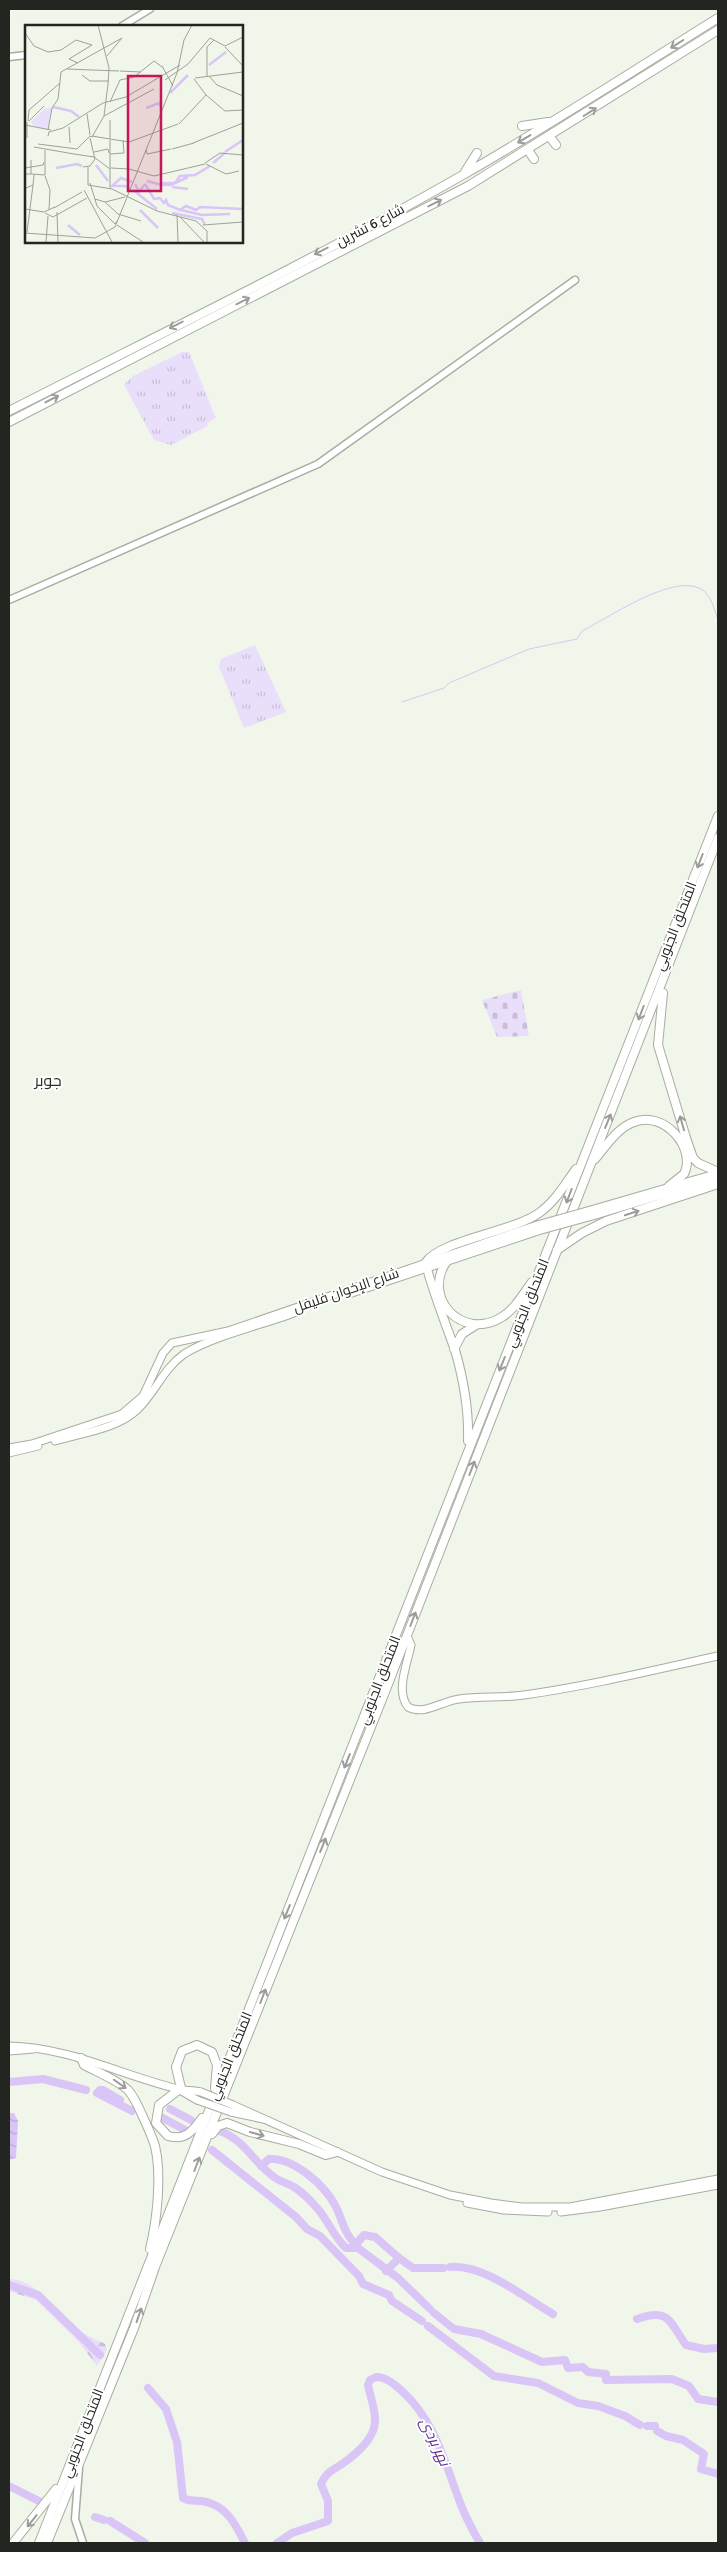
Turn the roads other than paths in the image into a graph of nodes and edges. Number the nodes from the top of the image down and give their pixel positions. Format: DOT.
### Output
graph roads {
  1 [pos="150,9"];
  2 [pos="718,18"];
  3 [pos="124,25"];
  4 [pos="718,30"];
  5 [pos="25,55"];
  6 [pos="9,57"];
  7 [pos="555,121"];
  8 [pos="522,126"];
  9 [pos="550,136"];
  10 [pos="556,145"];
  11 [pos="528,150"];
  12 [pos="477,153"];
  13 [pos="534,159"];
  14 [pos="461,176"];
  15 [pos="575,280"];
  16 [pos="9,411"];
  17 [pos="9,422"];
  18 [pos="9,600"];
  19 [pos="718,816"];
  20 [pos="718,838"];
  21 [pos="664,981"];
  22 [pos="585,1155"];
  23 [pos="591,1164"];
  24 [pos="718,1173"];
  25 [pos="718,1178"];
  26 [pos="718,1184"];
  27 [pos="668,1186"];
  28 [pos="595,1212"];
  29 [pos="537,1228"];
  30 [pos="557,1250"];
  31 [pos="447,1261"];
  32 [pos="426,1265"];
  33 [pos="540,1270"];
  34 [pos="476,1325"];
  35 [pos="206,1340"];
  36 [pos="175,1342"];
  37 [pos="165,1349"];
  38 [pos="454,1349"];
  39 [pos="183,1355"];
  40 [pos="175,1362"];
  41 [pos="58,1438"];
  42 [pos="9,1448"];
  43 [pos="468,1448"];
  44 [pos="9,1453"];
  45 [pos="407,1636"];
  46 [pos="718,1656"];
  47 [pos="718,1660"];
  48 [pos="473,1700"];
  49 [pos="9,2046"];
  50 [pos="235,2046"];
  51 [pos="35,2049"];
  52 [pos="9,2051"];
  53 [pos="81,2058"];
  54 [pos="216,2059"];
  55 [pos="180,2090"];
  56 [pos="211,2105"];
  57 [pos="204,2146"];
  58 [pos="337,2152"];
  59 [pos="351,2160"];
  60 [pos="718,2179"];
  61 [pos="718,2185"];
  62 [pos="145,2272"];
  63 [pos="79,2465"];
  64 [pos="68,2468"];
  65 [pos="14,2543"];
  66 [pos="39,2543"];
  67 [pos="47,2543"];
  68 [pos="83,2543"];
  1 -- 3 [label="main road"];
  2 -- 7 [label="highway, شارع 6 تشرين, one-way"];
  9 -- 4 [label="highway, شارع 6 تشرين, one-way"];
  5 -- 6 [label="main road"];
  7 -- 8 [label="highway"];
  7 -- 14 [label="highway, شارع 6 تشرين, one-way"];
  9 -- 10 [label="highway"];
  9 -- 11 [label="highway, شارع 6 تشرين"];
  11 -- 13 [label="highway"];
  17 -- 11 [label="highway, شارع 6 تشرين, one-way"];
  12 -- 14 [label="highway"];
  14 -- 16 [label="highway, شارع 6 تشرين, one-way"];
  15 -- 18 [label="main road"];
  19 -- 22 [label="highway, المتحلق الجنوبي, one-way"];
  20 -- 21 [label="highway, المتحلق الجنوبي"];
  23 -- 21 [label="highway, المتحلق الجنوبي, one-way"];
  24 -- 21 [label="highway, one-way"];
  22 -- 32 [label="highway"];
  22 -- 33 [label="highway, المتحلق الجنوبي, one-way"];
  23 -- 27 [label="highway"];
  23 -- 30 [label="highway, المتحلق الجنوبي"];
  24 -- 27 [label="main road, شارع الإخوان فليفل"];
  25 -- 28 [label="main road, شارع الإخوان فليفل"];
  30 -- 26 [label="highway, one-way"];
  27 -- 28 [label="main road, شارع الإخوان فليفل"];
  28 -- 29 [label="main road, شارع الإخوان فليفل, bridge"];
  29 -- 31 [label="main road, شارع الإخوان فليفل"];
  29 -- 32 [label="main road, شارع الإخوان فليفل"];
  45 -- 30 [label="highway, المتحلق الجنوبي, one-way"];
  31 -- 32 [label="main road, شارع الإخوان فليفل"];
  31 -- 34 [label="highway"];
  32 -- 35 [label="main road, شارع الإخوان فليفل"];
  32 -- 38 [label="highway"];
  33 -- 34 [label="highway"];
  33 -- 43 [label="highway, المتحلق الجنوبي, one-way"];
  34 -- 38 [label="highway"];
  35 -- 36 [label="main road, شارع الإخوان فليفل"];
  35 -- 39 [label="main road, شارع الإخوان فليفل"];
  36 -- 37 [label="main road, شارع الإخوان فليفل"];
  36 -- 39 [label="main road"];
  37 -- 40 [label="main road"];
  37 -- 41 [label="main road, شارع الإخوان فليفل"];
  38 -- 43 [label="highway"];
  39 -- 40 [label="main road, شارع الإخوان فليفل"];
  40 -- 41 [label="main road, شارع الإخوان فليفل"];
  41 -- 42 [label="main road, شارع الإخوان فليفل"];
  41 -- 44 [label="main road, شارع الإخوان فليفل"];
  43 -- 50 [label="highway, المتحلق الجنوبي, one-way"];
  45 -- 48 [label="main road"];
  57 -- 45 [label="highway, المتحلق الجنوبي, one-way"];
  46 -- 48 [label="main road"];
  47 -- 48 [label="main road"];
  49 -- 51 [label="main road"];
  50 -- 54 [label="highway"];
  50 -- 56 [label="highway, المتحلق الجنوبي"];
  51 -- 52 [label="main road"];
  51 -- 53 [label="main road"];
  53 -- 55 [label="main road"];
  53 -- 62 [label="highway, one-way"];
  54 -- 55 [label="highway"];
  54 -- 56 [label="highway"];
  55 -- 56 [label="highway"];
  55 -- 58 [label="main road, bridge"];
  56 -- 62 [label="highway, المتحلق الجنوبي"];
  57 -- 58 [label="highway, one-way"];
  63 -- 57 [label="highway, المتحلق الجنوبي, one-way"];
  58 -- 59 [label="main road"];
  59 -- 60 [label="main road"];
  59 -- 61 [label="main road"];
  62 -- 64 [label="highway, المتحلق الجنوبي"];
  63 -- 67 [label="highway, المتحلق الجنوبي"];
  63 -- 68 [label="main road"];
  64 -- 65 [label="highway, one-way"];
  64 -- 66 [label="highway, المتحلق الجنوبي"];
}
